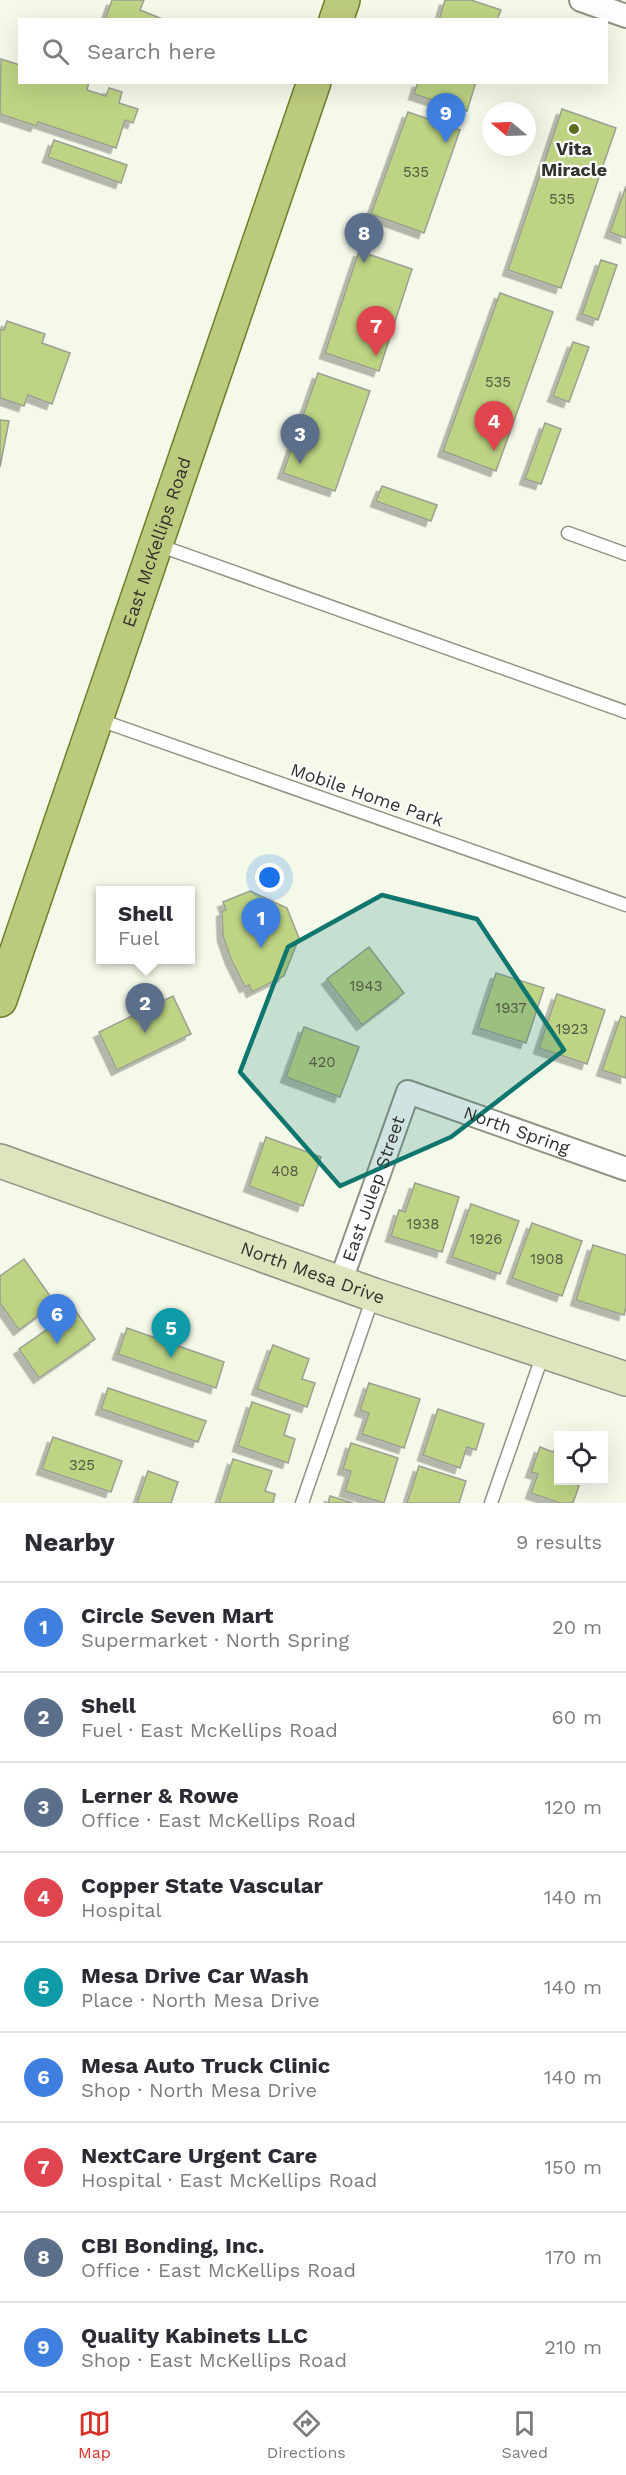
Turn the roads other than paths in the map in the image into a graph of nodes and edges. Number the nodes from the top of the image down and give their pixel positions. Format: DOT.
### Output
graph roads {
  1 [pos="343,0"];
  2 [pos="581,0"];
  3 [pos="626,16"];
  4 [pos="337,18"];
  5 [pos="313,84"];
  6 [pos="568,533"];
  7 [pos="156,544"];
  8 [pos="626,554"];
  9 [pos="626,712"];
  10 [pos="96,719"];
  11 [pos="626,905"];
  12 [pos="0,1000"];
  13 [pos="408,1092"];
  14 [pos="0,1161"];
  15 [pos="626,1169"];
  16 [pos="340,1284"];
  17 [pos="374,1296"];
  18 [pos="543,1352"];
  19 [pos="626,1379"];
  20 [pos="303,1503"];
  21 [pos="491,1503"];
  1 -- 4 [label="main road"];
  2 -- 3 [label="street"];
  5 -- 7 [label="main road, East McKellips Road"];
  6 -- 8 [label="lane"];
  7 -- 9 [label="lane"];
  7 -- 10 [label="main road, East McKellips Road"];
  10 -- 11 [label="lane, Mobile Home Park"];
  10 -- 12 [label="main road, East McKellips Road"];
  13 -- 15 [label="street, North Spring"];
  13 -- 16 [label="street, East Julep Street"];
  14 -- 16 [label="main road, North Mesa Drive"];
  16 -- 17 [label="main road, North Mesa Drive"];
  17 -- 18 [label="main road, North Mesa Drive"];
  17 -- 20 [label="lane"];
  18 -- 19 [label="main road, North Mesa Drive"];
  18 -- 21 [label="lane"];
}
